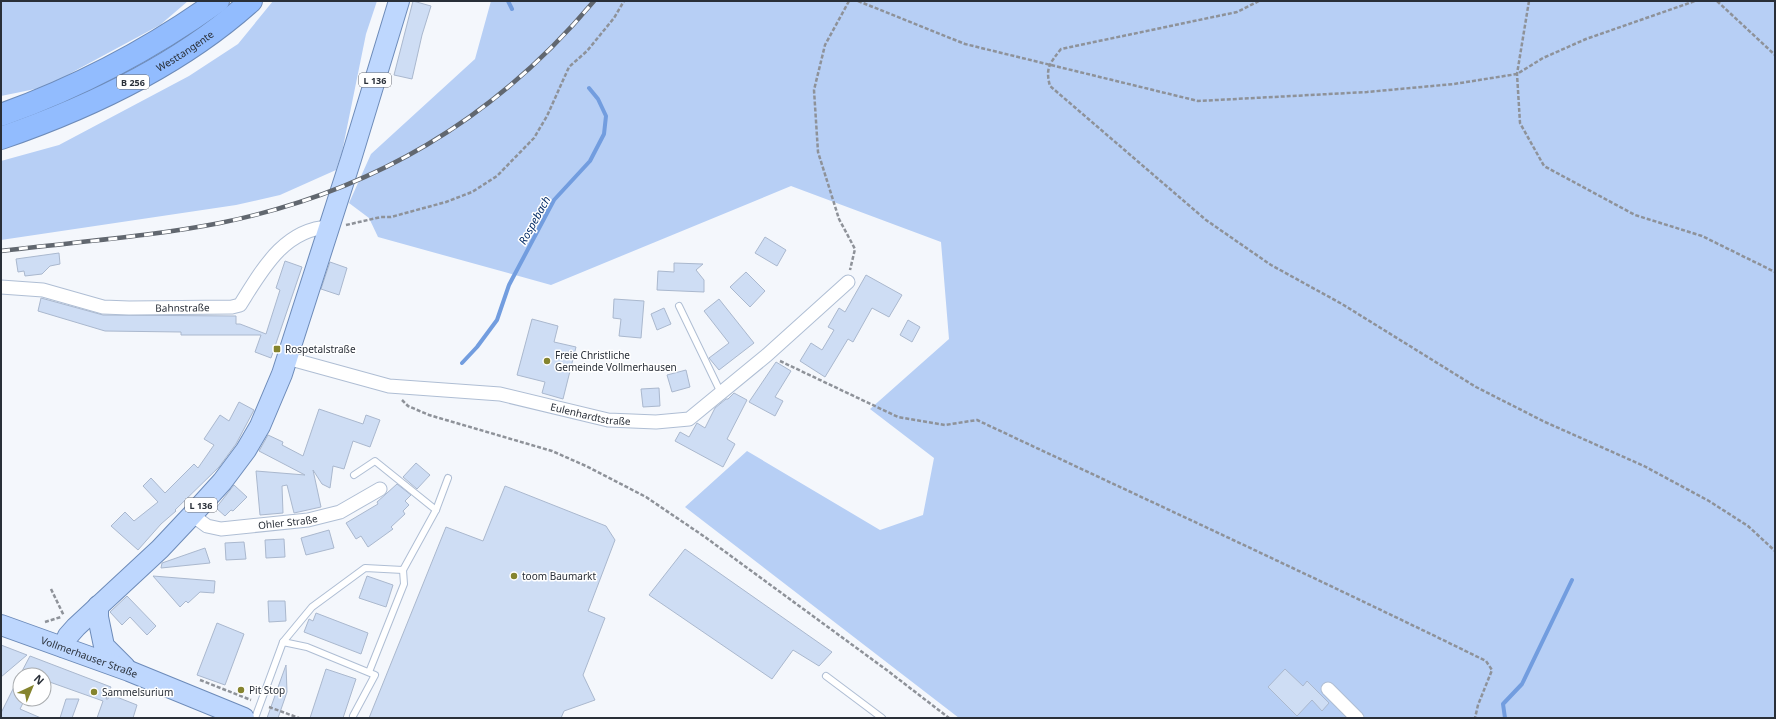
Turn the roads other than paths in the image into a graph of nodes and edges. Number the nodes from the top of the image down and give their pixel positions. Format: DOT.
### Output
graph roads {
  1 [pos="218,1"];
  2 [pos="251,1"];
  3 [pos="399,1"];
  4 [pos="1,115"];
  5 [pos="1,138"];
  6 [pos="329,227"];
  7 [pos="848,282"];
  8 [pos="1,287"];
  9 [pos="679,306"];
  10 [pos="287,358"];
  11 [pos="721,393"];
  12 [pos="354,475"];
  13 [pos="448,478"];
  14 [pos="380,489"];
  15 [pos="436,510"];
  16 [pos="192,515"];
  17 [pos="403,570"];
  18 [pos="98,606"];
  19 [pos="1,625"];
  20 [pos="283,642"];
  21 [pos="63,647"];
  22 [pos="129,671"];
  23 [pos="369,672"];
  24 [pos="826,676"];
  25 [pos="1328,689"];
  26 [pos="353,716"];
  27 [pos="244,718"];
  28 [pos="255,718"];
  29 [pos="882,718"];
  30 [pos="1357,718"];
  1 -- 4 [label="highway, Westtangente / B 256"];
  2 -- 5 [label="highway, Westtangente / B 256"];
  3 -- 6 [label="main road, L 136"];
  6 -- 8 [label="street, Bahnstraße"];
  6 -- 10 [label="main road, L 136"];
  7 -- 11 [label="street, Eulenhardtstraße"];
  9 -- 11 [label="lane"];
  10 -- 11 [label="street, Eulenhardtstraße"];
  10 -- 16 [label="main road, L 136"];
  12 -- 15 [label="lane"];
  13 -- 15 [label="lane"];
  14 -- 16 [label="street, Ohler Straße"];
  15 -- 17 [label="lane"];
  16 -- 18 [label="main road, L 136"];
  17 -- 20 [label="lane"];
  17 -- 23 [label="lane"];
  18 -- 21 [label="main road, L 136"];
  18 -- 22 [label="main road"];
  19 -- 21 [label="main road, Vollmerhauser Straße"];
  20 -- 23 [label="lane"];
  20 -- 28 [label="lane"];
  21 -- 22 [label="main road, Vollmerhauser Straße"];
  22 -- 27 [label="main road, Vollmerhauser Straße"];
  23 -- 26 [label="lane"];
  24 -- 29 [label="lane"];
  25 -- 30 [label="street"];
}
